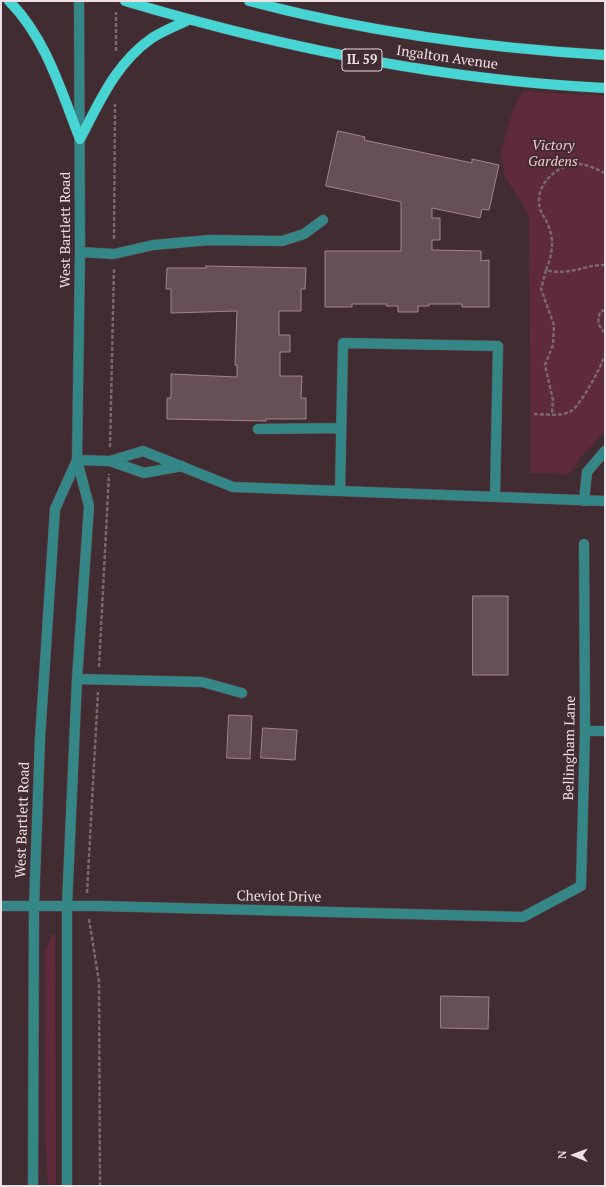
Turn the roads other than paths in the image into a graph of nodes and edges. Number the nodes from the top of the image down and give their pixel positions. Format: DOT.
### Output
graph roads {
  1 [pos="9,1"];
  2 [pos="79,1"];
  3 [pos="124,1"];
  4 [pos="249,1"];
  5 [pos="188,20"];
  6 [pos="605,54"];
  7 [pos="605,88"];
  8 [pos="80,139"];
  9 [pos="323,220"];
  10 [pos="80,252"];
  11 [pos="341,428"];
  12 [pos="258,429"];
  13 [pos="605,451"];
  14 [pos="77,460"];
  15 [pos="110,461"];
  16 [pos="184,466"];
  17 [pos="340,491"];
  18 [pos="495,497"];
  19 [pos="584,501"];
  20 [pos="605,501"];
  21 [pos="584,544"];
  22 [pos="77,679"];
  23 [pos="242,692"];
  24 [pos="585,730"];
  25 [pos="605,731"];
  26 [pos="1,906"];
  27 [pos="34,906"];
  28 [pos="67,906"];
  29 [pos="523,916"];
  30 [pos="33,1186"];
  31 [pos="67,1186"];
  1 -- 8 [label="main road"];
  2 -- 8 [label="street, West Bartlett Road"];
  3 -- 5 [label="main road, Ingalton Avenue / IL 59"];
  4 -- 6 [label="main road, Ingalton Avenue / IL 59"];
  5 -- 7 [label="main road, Ingalton Avenue / IL 59"];
  5 -- 8 [label="main road"];
  8 -- 10 [label="street, West Bartlett Road"];
  9 -- 10 [label="street"];
  10 -- 14 [label="street, West Bartlett Road"];
  11 -- 12 [label="street"];
  11 -- 17 [label="street"];
  11 -- 18 [label="street"];
  13 -- 19 [label="street"];
  14 -- 15 [label="street"];
  14 -- 22 [label="street, West Bartlett Road"];
  14 -- 27 [label="street, West Bartlett Road"];
  15 -- 16 [label="street"];
  15 -- 16 [label="street"];
  16 -- 17 [label="street"];
  17 -- 18 [label="street"];
  18 -- 19 [label="street"];
  19 -- 20 [label="street"];
  21 -- 24 [label="street, Bellingham Lane"];
  22 -- 23 [label="street"];
  22 -- 28 [label="street, West Bartlett Road"];
  24 -- 25 [label="street"];
  24 -- 29 [label="street, Bellingham Lane"];
  26 -- 27 [label="street, Cheviot Drive"];
  27 -- 28 [label="street, Cheviot Drive"];
  27 -- 30 [label="street, West Bartlett Road"];
  28 -- 29 [label="street, Cheviot Drive"];
  28 -- 31 [label="street, West Bartlett Road"];
}
